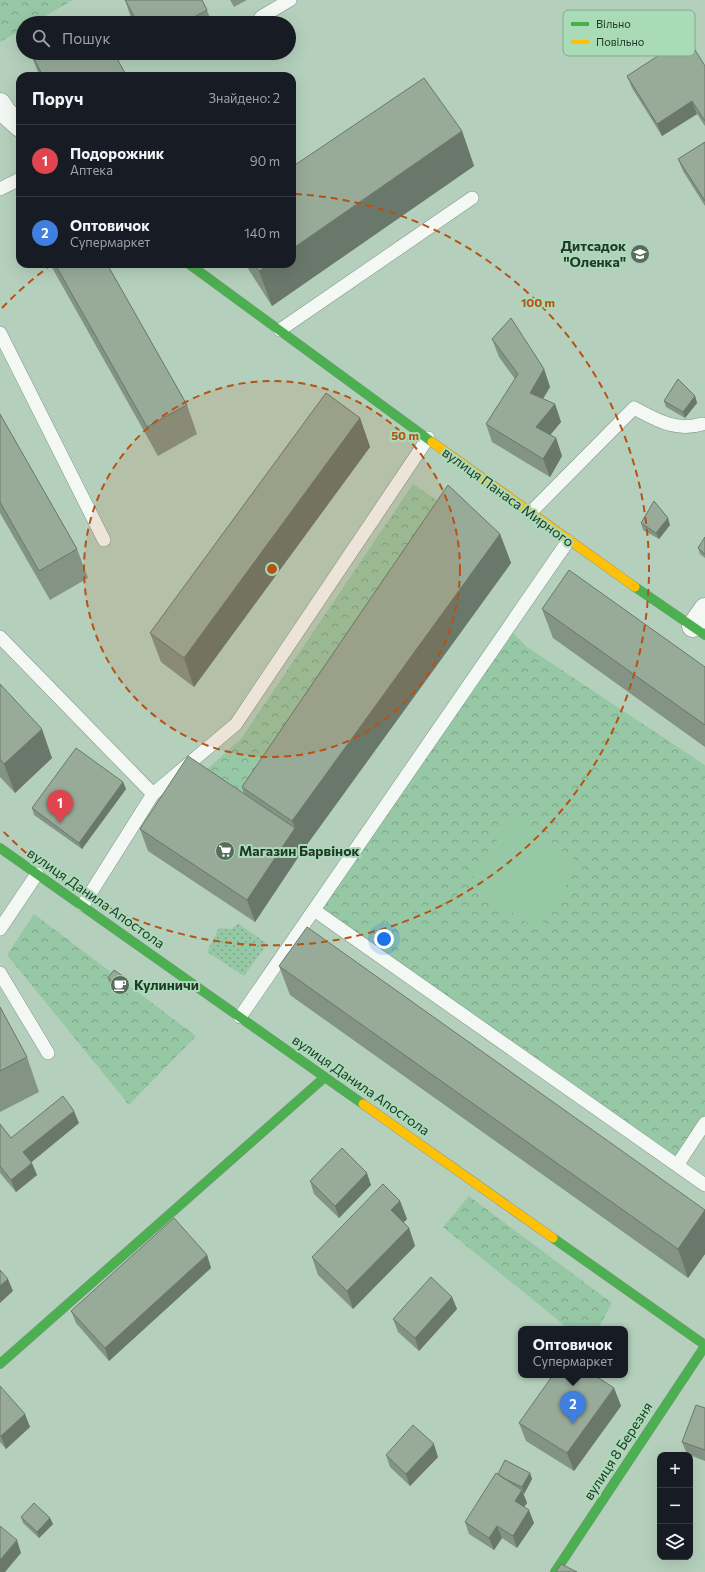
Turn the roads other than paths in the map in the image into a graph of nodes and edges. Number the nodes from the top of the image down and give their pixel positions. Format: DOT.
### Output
graph roads {
  1 [pos="290,0"];
  2 [pos="263,16"];
  3 [pos="0,104"];
  4 [pos="16,122"];
  5 [pos="16,181"];
  6 [pos="0,189"];
  7 [pos="472,198"];
  8 [pos="195,268"];
  9 [pos="280,330"];
  10 [pos="0,333"];
  11 [pos="702,424"];
  12 [pos="428,438"];
  13 [pos="530,513"];
  14 [pos="104,540"];
  15 [pos="568,541"];
  16 [pos="705,609"];
  17 [pos="699,631"];
  18 [pos="0,638"];
  19 [pos="153,794"];
  20 [pos="0,848"];
  21 [pos="37,874"];
  22 [pos="83,905"];
  23 [pos="314,910"];
  24 [pos="0,929"];
  25 [pos="0,973"];
  26 [pos="240,1017"];
  27 [pos="48,1053"];
  28 [pos="325,1077"];
  29 [pos="705,1123"];
  30 [pos="678,1164"];
  31 [pos="705,1185"];
  32 [pos="705,1346"];
  33 [pos="0,1364"];
  34 [pos="555,1572"];
  1 -- 2 [label="lane"];
  3 -- 4 [label="street"];
  5 -- 6 [label="lane"];
  7 -- 9 [label="lane"];
  8 -- 9 [label="street, вулиця Панаса Мирного"];
  9 -- 12 [label="street, вулиця Панаса Мирного"];
  10 -- 14 [label="lane"];
  11 -- 13 [label="lane"];
  12 -- 13 [label="street, вулиця Панаса Мирного"];
  12 -- 19 [label="lane"];
  13 -- 15 [label="street, вулиця Панаса Мирного"];
  15 -- 17 [label="street, вулиця Панаса Мирного"];
  15 -- 23 [label="lane"];
  16 -- 17 [label="street, вулиця Панаса Мирного"];
  18 -- 19 [label="lane"];
  19 -- 22 [label="lane"];
  20 -- 21 [label="street, вулиця Данила Апостола"];
  21 -- 22 [label="street, вулиця Данила Апостола"];
  21 -- 24 [label="lane"];
  22 -- 26 [label="street, вулиця Данила Апостола"];
  23 -- 26 [label="lane"];
  23 -- 30 [label="lane"];
  25 -- 27 [label="lane"];
  26 -- 28 [label="street, вулиця Данила Апостола"];
  28 -- 32 [label="street, вулиця Данила Апостола"];
  28 -- 33 [label="street"];
  29 -- 30 [label="lane"];
  30 -- 31 [label="lane"];
  32 -- 34 [label="street, вулиця 8 Березня"];
}
